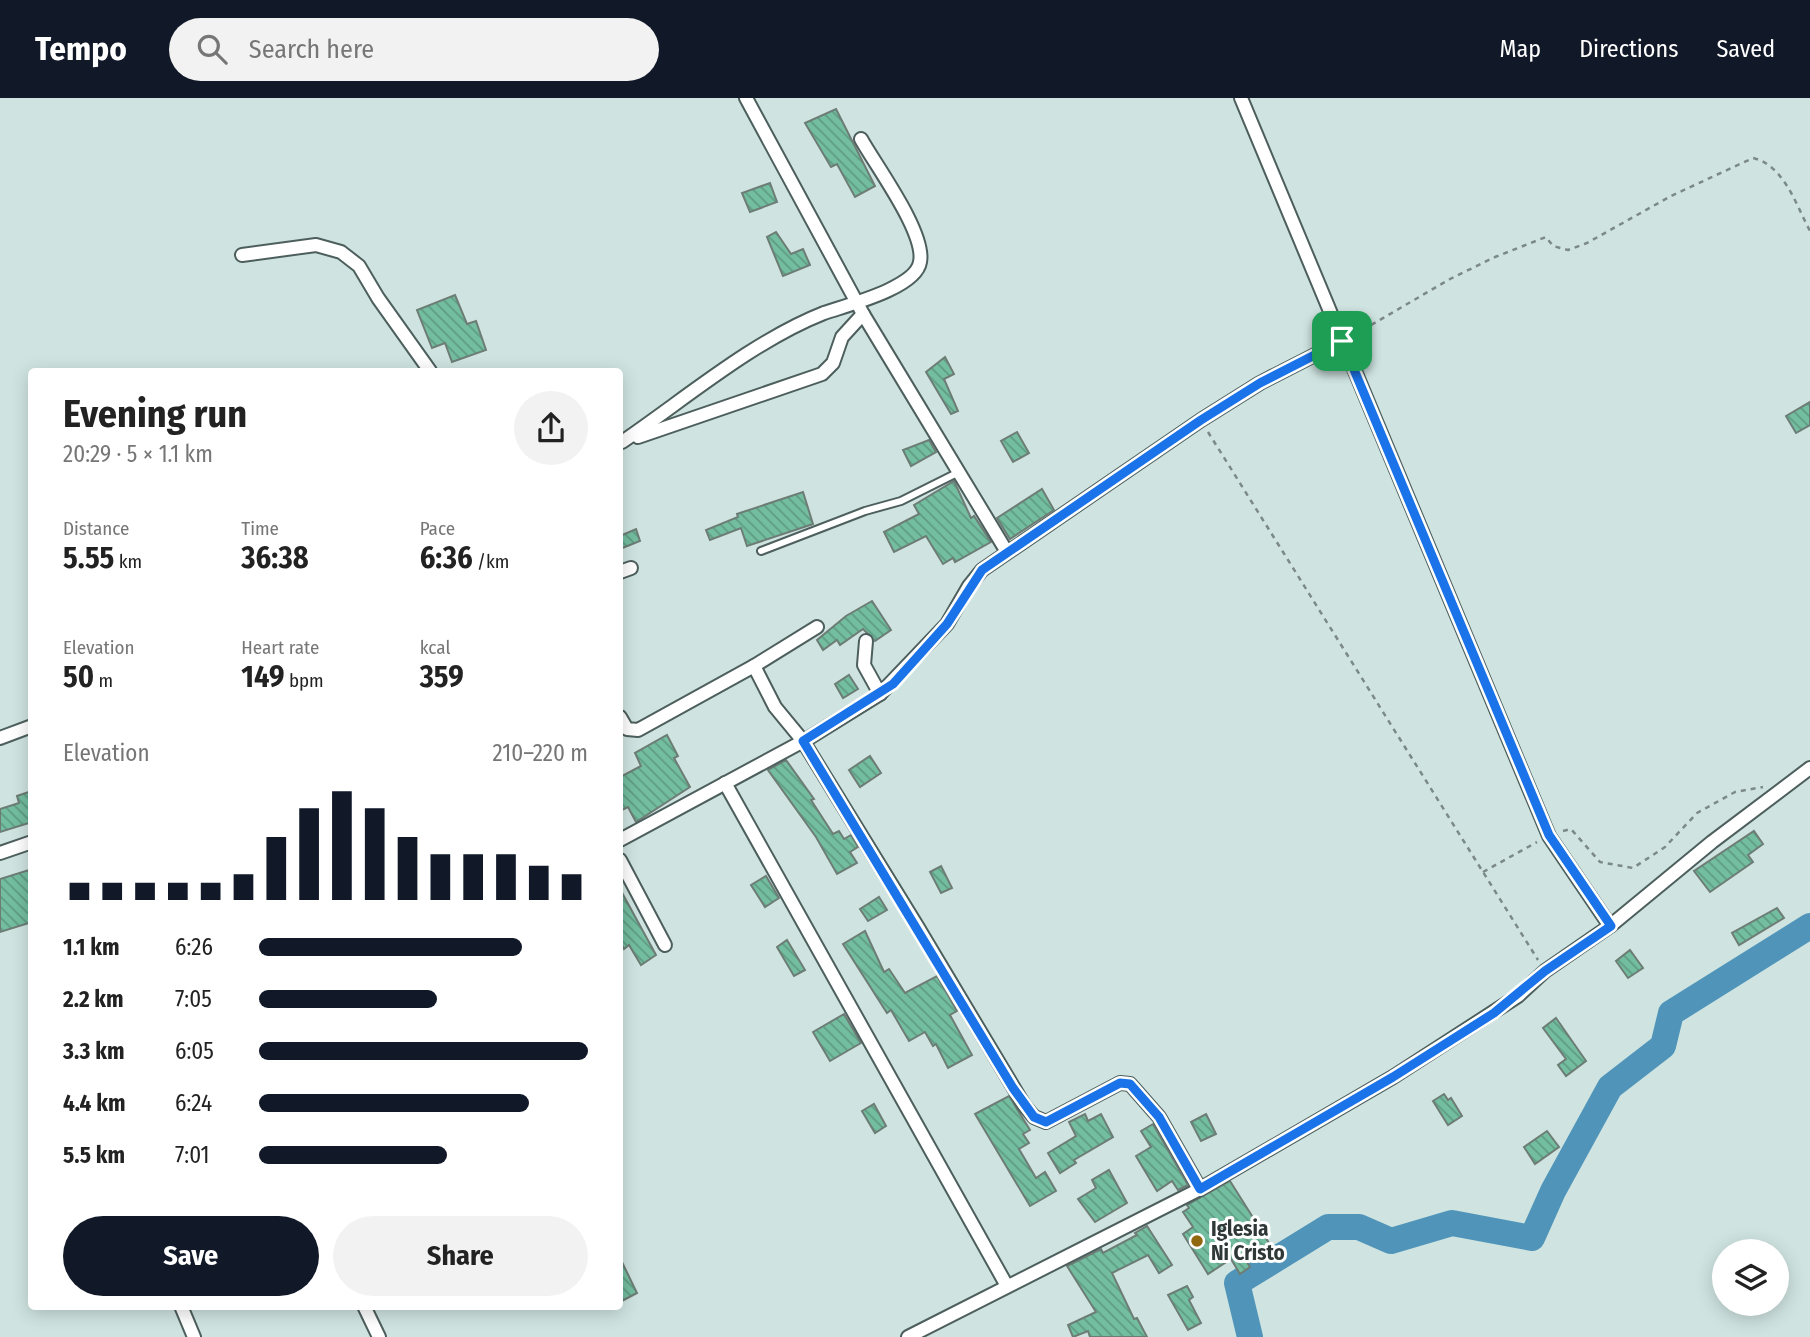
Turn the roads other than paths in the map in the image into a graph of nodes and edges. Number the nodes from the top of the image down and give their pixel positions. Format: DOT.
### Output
graph roads {
  1 [pos="746,98"];
  2 [pos="1241,98"];
  3 [pos="861,139"];
  4 [pos="242,255"];
  5 [pos="857,302"];
  6 [pos="863,314"];
  7 [pos="1342,341"];
  8 [pos="428,368"];
  9 [pos="623,441"];
  10 [pos="623,441"];
  11 [pos="959,472"];
  12 [pos="761,551"];
  13 [pos="1007,552"];
  14 [pos="817,627"];
  15 [pos="866,641"];
  16 [pos="754,666"];
  17 [pos="880,694"];
  18 [pos="623,722"];
  19 [pos="28,728"];
  20 [pos="0,738"];
  21 [pos="803,741"];
  22 [pos="1810,768"];
  23 [pos="725,783"];
  24 [pos="623,838"];
  25 [pos="28,843"];
  26 [pos="0,853"];
  27 [pos="623,866"];
  28 [pos="1611,926"];
  29 [pos="665,945"];
  30 [pos="1200,1189"];
  31 [pos="1007,1286"];
  32 [pos="183,1310"];
  33 [pos="365,1310"];
  34 [pos="194,1337"];
  35 [pos="379,1337"];
  36 [pos="908,1337"];
  1 -- 5 [label="street"];
  2 -- 7 [label="street"];
  3 -- 5 [label="street"];
  4 -- 8 [label="street"];
  5 -- 6 [label="street"];
  5 -- 9 [label="street"];
  6 -- 10 [label="street"];
  6 -- 11 [label="street"];
  7 -- 13 [label="street"];
  7 -- 28 [label="street"];
  11 -- 12 [label="lane"];
  11 -- 13 [label="street"];
  13 -- 17 [label="street"];
  14 -- 16 [label="street"];
  15 -- 17 [label="street"];
  16 -- 18 [label="street"];
  16 -- 21 [label="street"];
  17 -- 21 [label="street"];
  19 -- 20 [label="street"];
  21 -- 23 [label="street"];
  21 -- 30 [label="street"];
  22 -- 28 [label="street"];
  23 -- 24 [label="street"];
  23 -- 31 [label="street"];
  25 -- 26 [label="street"];
  27 -- 29 [label="street"];
  28 -- 30 [label="street"];
  30 -- 31 [label="street"];
  31 -- 36 [label="street"];
  32 -- 34 [label="street"];
  33 -- 35 [label="street"];
}
